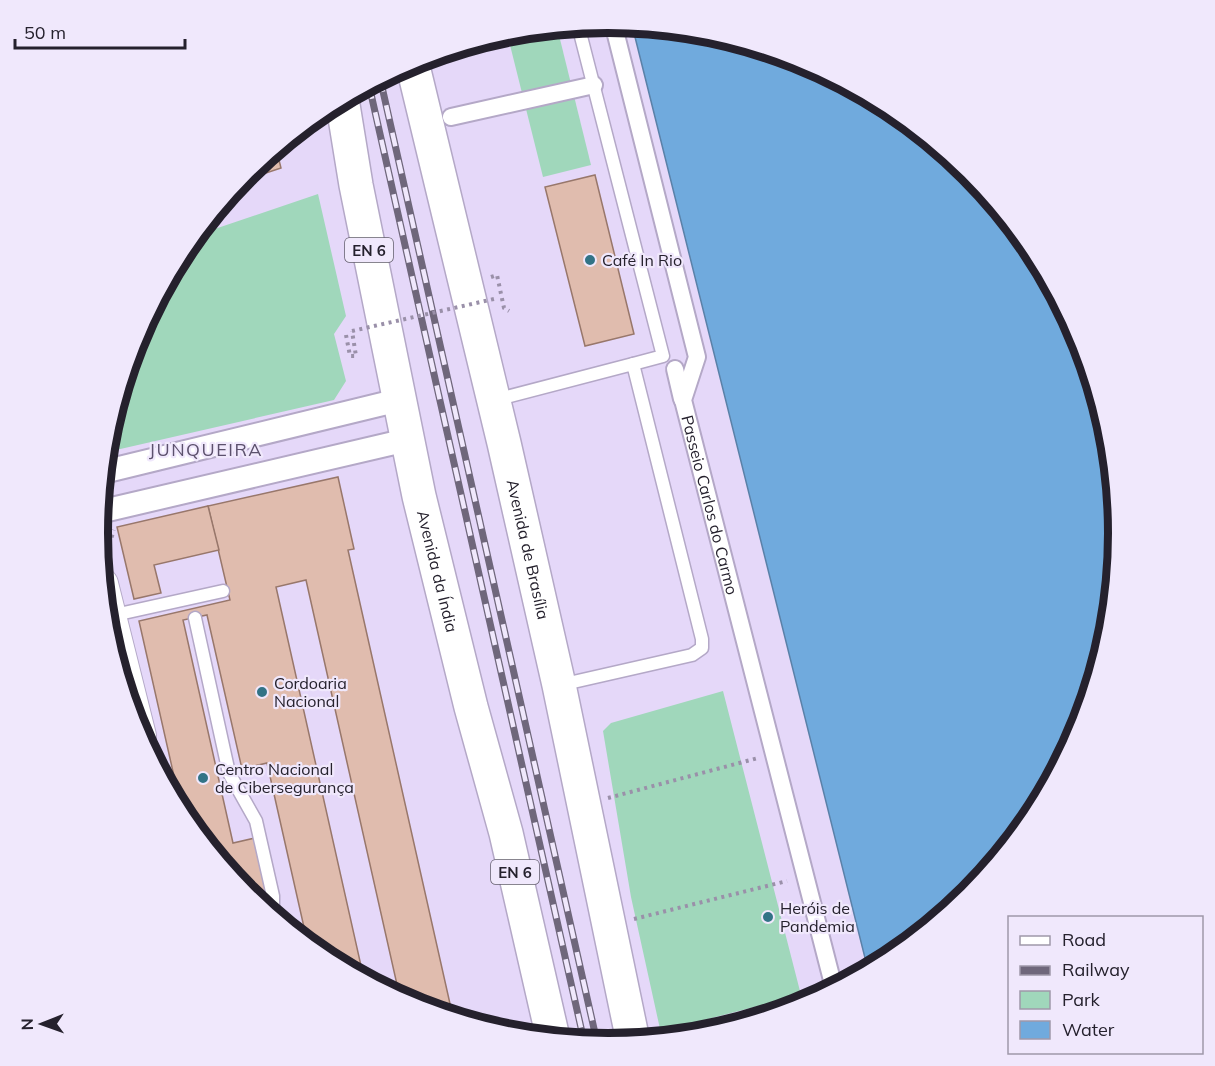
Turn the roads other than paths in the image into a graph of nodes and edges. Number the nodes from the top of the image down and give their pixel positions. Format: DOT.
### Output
graph roads {
  1 [pos="616,33"];
  2 [pos="580,34"];
  3 [pos="414,72"];
  4 [pos="594,86"];
  5 [pos="344,108"];
  6 [pos="451,117"];
  7 [pos="633,364"];
  8 [pos="675,369"];
  9 [pos="399,400"];
  10 [pos="494,400"];
  11 [pos="683,400"];
  12 [pos="407,440"];
  13 [pos="112,470"];
  14 [pos="108,510"];
  15 [pos="223,591"];
  16 [pos="193,608"];
  17 [pos="115,616"];
  18 [pos="559,685"];
  19 [pos="273,904"];
  20 [pos="832,980"];
  21 [pos="551,1030"];
  22 [pos="631,1032"];
  1 -- 11 [label="street, Passeio Carlos do Carmo"];
  2 -- 4 [label="lane"];
  3 -- 10 [label="main road, Avenida de Brasília"];
  4 -- 6 [label="street"];
  4 -- 7 [label="lane"];
  5 -- 9 [label="main road, Avenida da Índia / EN 6"];
  7 -- 10 [label="lane"];
  7 -- 18 [label="lane"];
  8 -- 11 [label="street"];
  9 -- 12 [label="main road, Avenida da Índia / EN 6"];
  9 -- 13 [label="street"];
  10 -- 18 [label="main road, Avenida de Brasília"];
  11 -- 20 [label="street, Passeio Carlos do Carmo"];
  12 -- 14 [label="street"];
  12 -- 21 [label="main road, Avenida da Índia / EN 6"];
  15 -- 16 [label="lane"];
  16 -- 17 [label="lane"];
  16 -- 19 [label="lane"];
  18 -- 22 [label="main road, Avenida de Brasília"];
}
